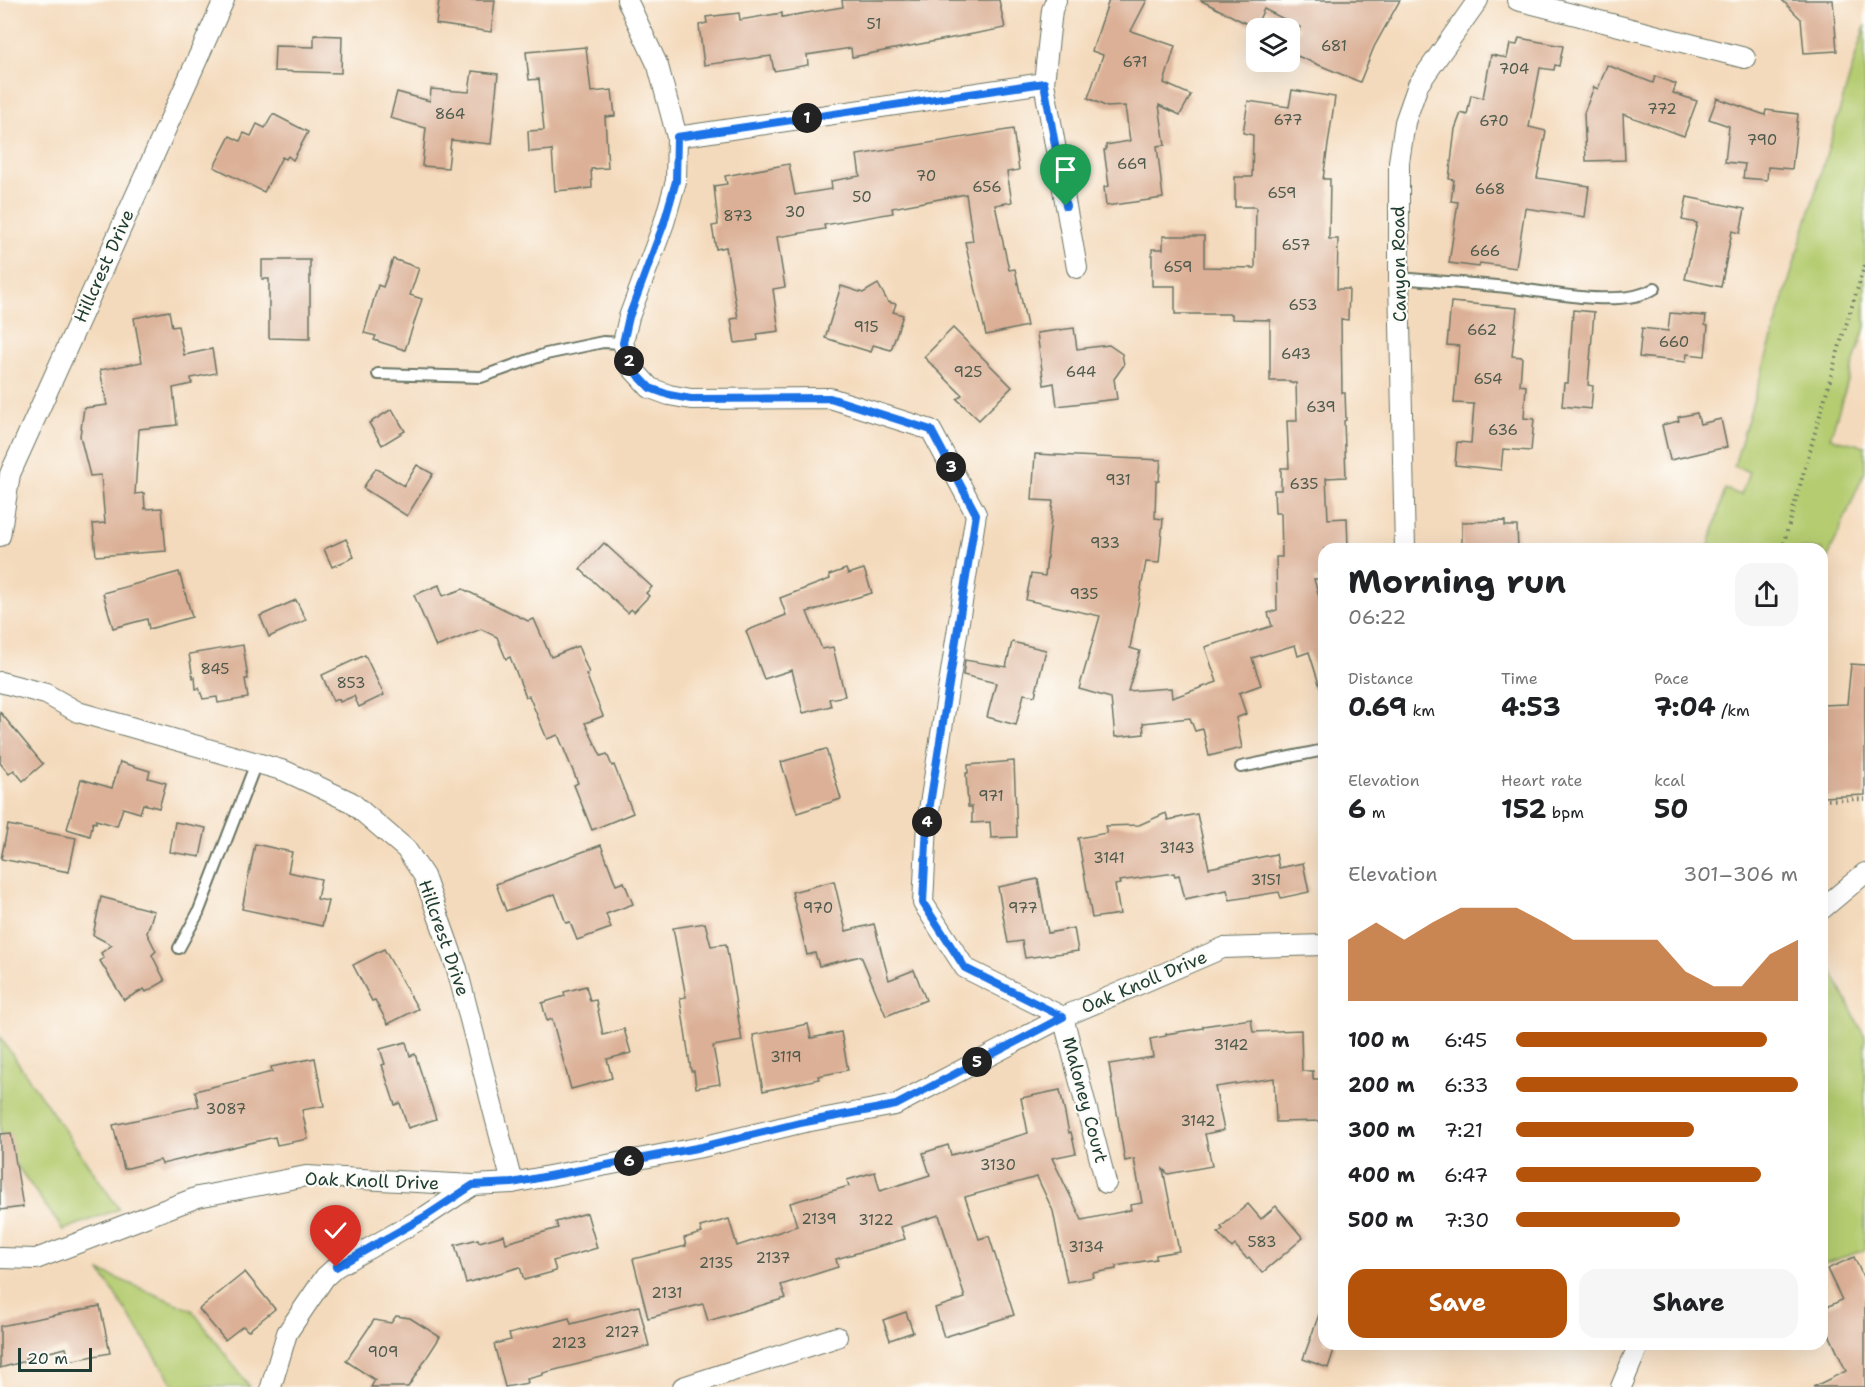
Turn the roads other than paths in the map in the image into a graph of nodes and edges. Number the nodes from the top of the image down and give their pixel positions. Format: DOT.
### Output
graph roads {
  1 [pos="224,0"];
  2 [pos="627,0"];
  3 [pos="1056,0"];
  4 [pos="1478,0"];
  5 [pos="1517,0"];
  6 [pos="1746,58"];
  7 [pos="1044,83"];
  8 [pos="677,137"];
  9 [pos="1077,268"];
  10 [pos="1399,278"];
  11 [pos="1655,288"];
  12 [pos="623,343"];
  13 [pos="378,374"];
  14 [pos="0,537"];
  15 [pos="1405,543"];
  16 [pos="0,682"];
  17 [pos="1318,751"];
  18 [pos="256,763"];
  19 [pos="1241,767"];
  20 [pos="1865,873"];
  21 [pos="1828,904"];
  22 [pos="1318,945"];
  23 [pos="179,948"];
  24 [pos="1063,1017"];
  25 [pos="512,1183"];
  26 [pos="1106,1183"];
  27 [pos="473,1185"];
  28 [pos="0,1258"];
  29 [pos="837,1337"];
  30 [pos="1636,1350"];
  31 [pos="271,1387"];
  32 [pos="684,1387"];
  33 [pos="1621,1387"];
  1 -- 14 [label="street, Hillcrest Drive"];
  2 -- 8 [label="street"];
  3 -- 7 [label="street"];
  4 -- 10 [label="street, Canyon Road"];
  5 -- 6 [label="street"];
  7 -- 8 [label="street"];
  7 -- 9 [label="street"];
  8 -- 12 [label="street"];
  10 -- 11 [label="lane"];
  10 -- 15 [label="street, Canyon Road"];
  12 -- 13 [label="lane"];
  12 -- 24 [label="street"];
  16 -- 18 [label="street, Hillcrest Drive"];
  17 -- 19 [label="lane"];
  18 -- 23 [label="lane"];
  18 -- 25 [label="street, Hillcrest Drive"];
  20 -- 21 [label="street"];
  22 -- 24 [label="street, Oak Knoll Drive"];
  24 -- 25 [label="street, Oak Knoll Drive"];
  24 -- 26 [label="street, Maloney Court"];
  25 -- 27 [label="street, Oak Knoll Drive"];
  27 -- 28 [label="street, Oak Knoll Drive"];
  27 -- 31 [label="street"];
  29 -- 32 [label="street"];
  30 -- 33 [label="street"];
}
